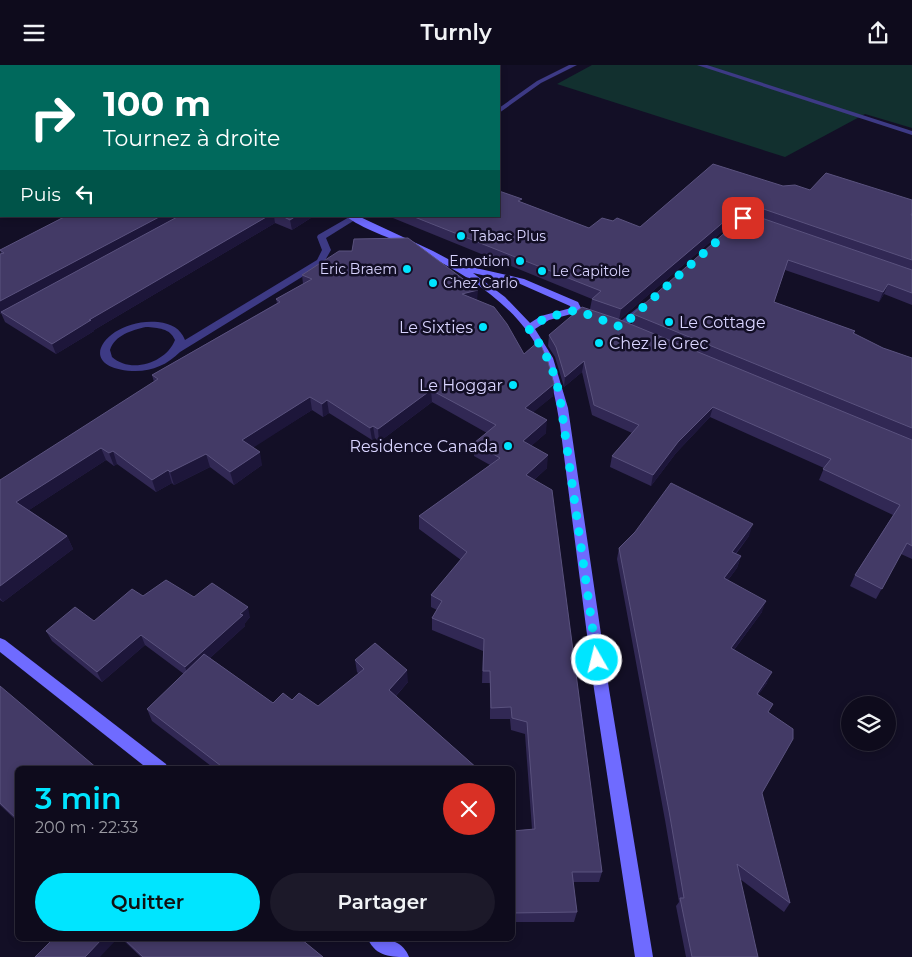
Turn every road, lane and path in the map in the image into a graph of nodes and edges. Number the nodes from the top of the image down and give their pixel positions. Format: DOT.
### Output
graph roads {
  1 [pos="574,65"];
  2 [pos="700,65"];
  3 [pos="500,110"];
  4 [pos="912,133"];
  5 [pos="352,217"];
  6 [pos="460,268"];
  7 [pos="650,301"];
  8 [pos="576,310"];
  9 [pos="529,329"];
  10 [pos="178,349"];
  11 [pos="0,644"];
  12 [pos="156,766"];
  13 [pos="380,941"];
  14 [pos="400,957"];
  15 [pos="644,957"];
  1 -- 3 [label="street"];
  2 -- 4 [label="street"];
  5 -- 6 [label="street"];
  5 -- 10 [label="street"];
  6 -- 8 [label="street"];
  6 -- 9 [label="street"];
  7 -- 8 [label="street"];
  8 -- 9 [label="street"];
  9 -- 15 [label="street"];
  10 -- 10 [label="street"];
  11 -- 12 [label="street"];
  13 -- 14 [label="street"];
}
